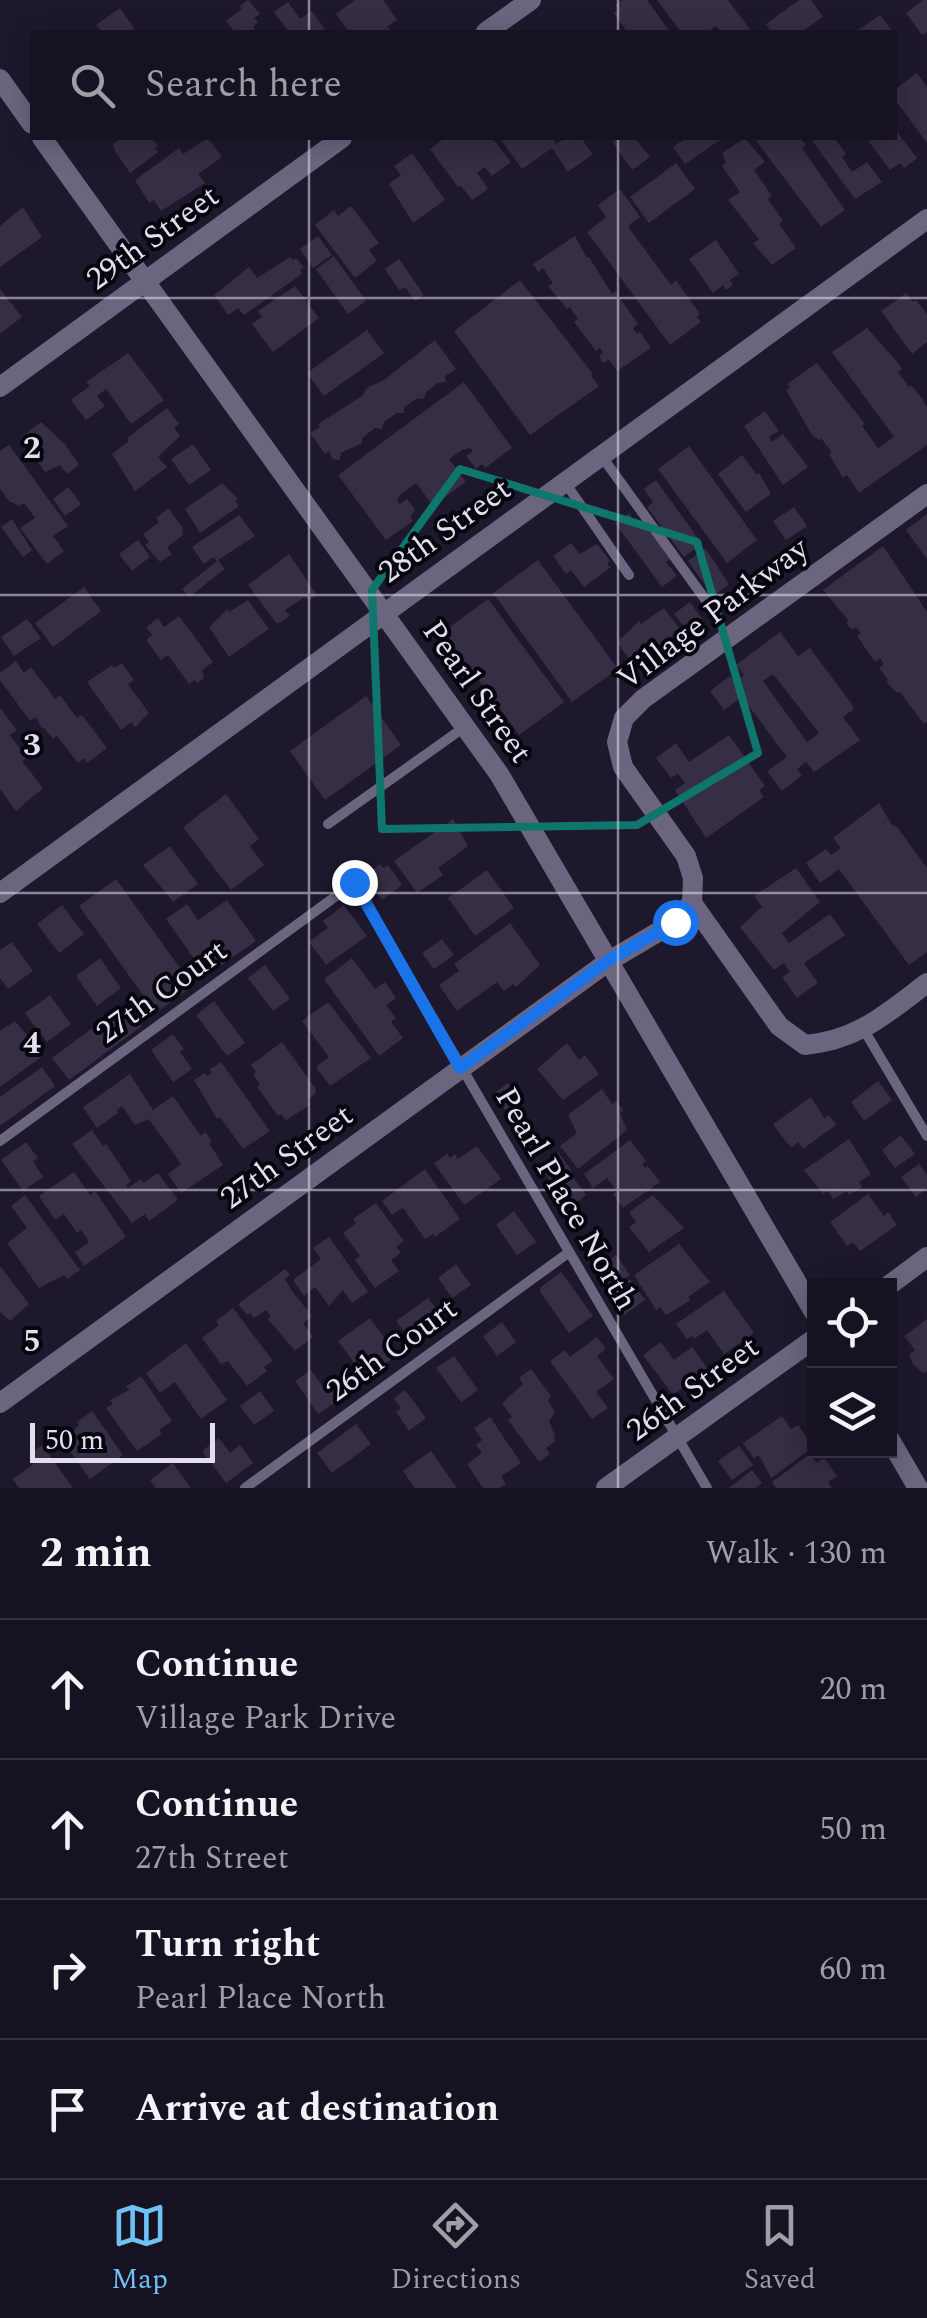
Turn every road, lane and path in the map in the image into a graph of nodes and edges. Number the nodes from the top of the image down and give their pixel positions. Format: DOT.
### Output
graph roads {
  1 [pos="531,0"];
  2 [pos="489,30"];
  3 [pos="0,79"];
  4 [pos="30,121"];
  5 [pos="43,140"];
  6 [pos="339,140"];
  7 [pos="927,219"];
  8 [pos="145,280"];
  9 [pos="0,386"];
  10 [pos="600,454"];
  11 [pos="564,480"];
  12 [pos="927,494"];
  13 [pos="629,575"];
  14 [pos="710,606"];
  15 [pos="384,612"];
  16 [pos="466,725"];
  17 [pos="328,824"];
  18 [pos="354,882"];
  19 [pos="0,893"];
  20 [pos="692,903"];
  21 [pos="609,960"];
  22 [pos="927,983"];
  23 [pos="864,1030"];
  24 [pos="460,1068"];
  25 [pos="927,1136"];
  26 [pos="0,1142"];
  27 [pos="568,1253"];
  28 [pos="927,1257"];
  29 [pos="897,1279"];
  30 [pos="807,1300"];
  31 [pos="807,1344"];
  32 [pos="0,1403"];
  33 [pos="677,1436"];
  34 [pos="897,1452"];
  35 [pos="244,1488"];
  36 [pos="606,1488"];
  37 [pos="707,1488"];
  38 [pos="918,1488"];
  1 -- 2 [label="street"];
  3 -- 4 [label="street"];
  5 -- 8 [label="street, Pearl Street"];
  6 -- 8 [label="street, 29th Street"];
  7 -- 10 [label="street, 28th Street"];
  8 -- 9 [label="street, 29th Street"];
  8 -- 15 [label="street, Pearl Street"];
  10 -- 11 [label="street, 28th Street"];
  10 -- 14 [label="lane"];
  11 -- 13 [label="lane"];
  11 -- 15 [label="street, 28th Street"];
  12 -- 20 [label="street, Village Parkway"];
  15 -- 16 [label="street, Pearl Street"];
  15 -- 19 [label="street, 28th Street"];
  16 -- 17 [label="lane"];
  16 -- 21 [label="street, Pearl Street"];
  18 -- 24 [label="lane, Pearl Place North"];
  18 -- 26 [label="lane, 27th Court"];
  20 -- 21 [label="street, 27th Street"];
  20 -- 23 [label="street, Village Parkway"];
  21 -- 24 [label="street, 27th Street"];
  21 -- 30 [label="street, Pearl Street"];
  22 -- 23 [label="street, Village Parkway"];
  23 -- 25 [label="lane"];
  24 -- 27 [label="lane, Pearl Place North"];
  24 -- 32 [label="street, 27th Street"];
  27 -- 33 [label="lane, Pearl Place North"];
  27 -- 35 [label="lane, 26th Court"];
  28 -- 29 [label="street"];
  31 -- 33 [label="street, 26th Street"];
  33 -- 36 [label="street, 26th Street"];
  33 -- 37 [label="lane, Pearl Place North"];
  34 -- 38 [label="street"];
}
